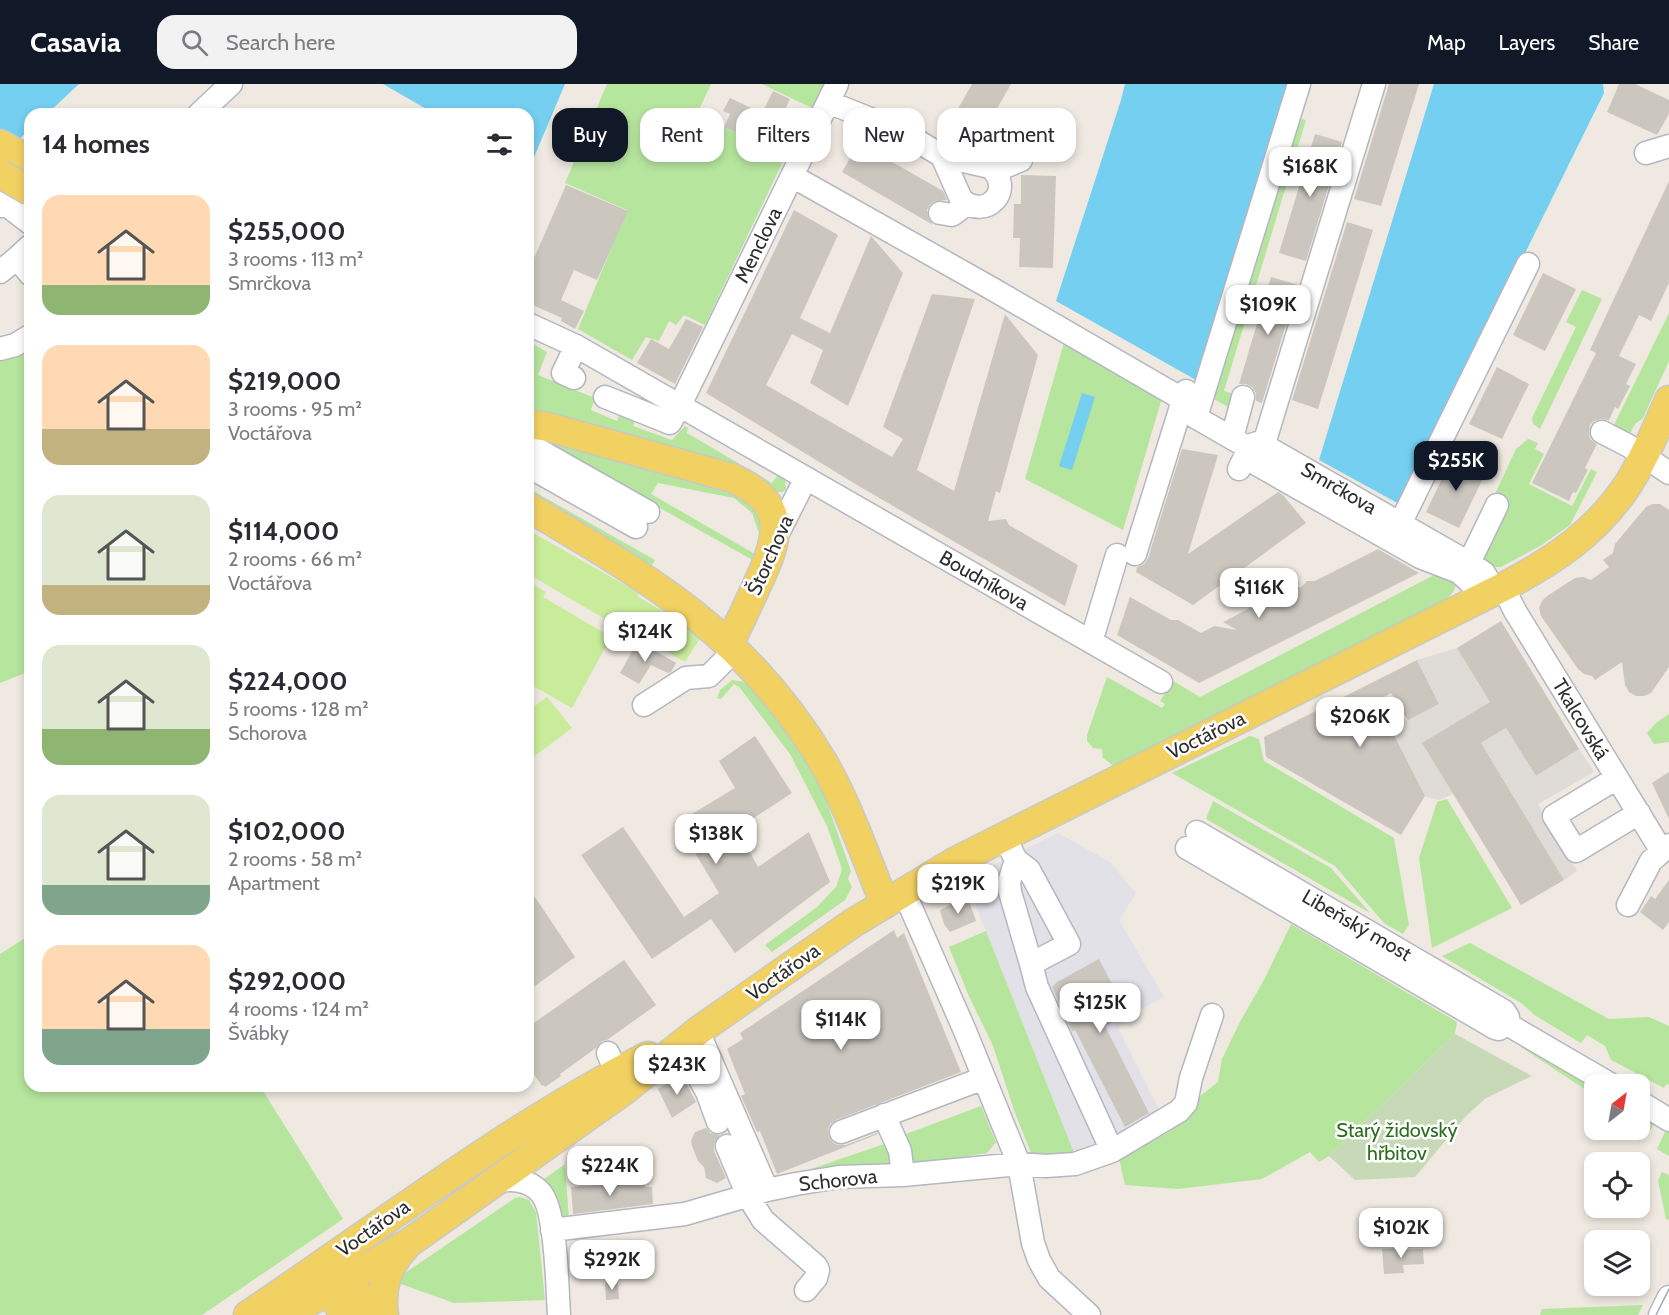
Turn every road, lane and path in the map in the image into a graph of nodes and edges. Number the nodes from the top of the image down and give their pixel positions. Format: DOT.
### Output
graph roads {
  1 [pos="231,84"];
  2 [pos="1299,84"];
  3 [pos="1374,84"];
  4 [pos="832,93"];
  5 [pos="205,108"];
  6 [pos="0,144"];
  7 [pos="1669,146"];
  8 [pos="937,153"];
  9 [pos="1646,153"];
  10 [pos="24,158"];
  11 [pos="945,162"];
  12 [pos="974,162"];
  13 [pos="1016,162"];
  14 [pos="995,171"];
  15 [pos="0,174"];
  16 [pos="792,176"];
  17 [pos="24,185"];
  18 [pos="24,188"];
  19 [pos="967,204"];
  20 [pos="2,205"];
  21 [pos="940,213"];
  22 [pos="24,219"];
  23 [pos="1528,264"];
  24 [pos="534,327"];
  25 [pos="24,340"];
  26 [pos="576,346"];
  27 [pos="0,349"];
  28 [pos="574,378"];
  29 [pos="605,397"];
  30 [pos="1243,397"];
  31 [pos="1669,400"];
  32 [pos="1187,404"];
  33 [pos="680,405"];
  34 [pos="534,425"];
  35 [pos="1602,432"];
  36 [pos="1249,441"];
  37 [pos="534,448"];
  38 [pos="1644,455"];
  39 [pos="534,469"];
  40 [pos="1239,470"];
  41 [pos="1669,473"];
  42 [pos="806,478"];
  43 [pos="534,479"];
  44 [pos="1497,505"];
  45 [pos="534,511"];
  46 [pos="1400,524"];
  47 [pos="639,525"];
  48 [pos="774,542"];
  49 [pos="1425,548"];
  50 [pos="1469,563"];
  51 [pos="1493,593"];
  52 [pos="1091,642"];
  53 [pos="729,645"];
  54 [pos="1161,682"];
  55 [pos="644,705"];
  56 [pos="1617,778"];
  57 [pos="1639,813"];
  58 [pos="1195,841"];
  59 [pos="1010,848"];
  60 [pos="1665,848"];
  61 [pos="894,898"];
  62 [pos="1628,905"];
  63 [pos="1031,964"];
  64 [pos="1212,1016"];
  65 [pos="689,1038"];
  66 [pos="1593,1074"];
  67 [pos="974,1081"];
  68 [pos="1650,1108"];
  69 [pos="884,1115"];
  70 [pos="1669,1120"];
  71 [pos="717,1122"];
  72 [pos="841,1132"];
  73 [pos="1109,1144"];
  74 [pos="727,1146"];
  75 [pos="1019,1164"];
  76 [pos="903,1175"];
  77 [pos="496,1181"];
  78 [pos="758,1193"];
  79 [pos="552,1230"];
  80 [pos="410,1242"];
  81 [pos="335,1276"];
  82 [pos="806,1290"];
  83 [pos="1669,1297"];
  84 [pos="248,1315"];
  85 [pos="287,1315"];
  86 [pos="344,1315"];
  87 [pos="369,1315"];
  88 [pos="384,1315"];
  89 [pos="559,1315"];
  90 [pos="1089,1315"];
  91 [pos="1660,1315"];
  1 -- 5 [label="street"];
  2 -- 32 [label="street"];
  3 -- 36 [label="street"];
  4 -- 8 [label="street"];
  4 -- 16 [label="street, Menclova"];
  6 -- 10 [label="main road"];
  7 -- 9 [label="street"];
  11 -- 19 [label="street"];
  12 -- 14 [label="street"];
  13 -- 14 [label="street"];
  14 -- 19 [label="street"];
  15 -- 18 [label="main road, bridge"];
  16 -- 32 [label="street, Smrčkova"];
  16 -- 33 [label="street, Menclova"];
  17 -- 20 [label="street"];
  19 -- 21 [label="street"];
  20 -- 22 [label="street"];
  23 -- 46 [label="street"];
  24 -- 26 [label="street"];
  25 -- 27 [label="street"];
  26 -- 28 [label="street"];
  26 -- 33 [label="street"];
  29 -- 33 [label="street"];
  30 -- 36 [label="street"];
  31 -- 38 [label="main road, Voctářova"];
  32 -- 36 [label="street, Smrčkova"];
  32 -- 52 [label="street"];
  33 -- 42 [label="street"];
  34 -- 48 [label="main road"];
  35 -- 38 [label="street"];
  36 -- 40 [label="street"];
  36 -- 46 [label="street, Smrčkova"];
  36 -- 49 [label="street, Smrčkova"];
  37 -- 47 [label="street"];
  38 -- 41 [label="street"];
  38 -- 51 [label="main road, Voctářova"];
  39 -- 47 [label="street"];
  42 -- 48 [label="street, Štorchova"];
  42 -- 52 [label="street, Boudníkova"];
  43 -- 47 [label="street"];
  44 -- 50 [label="street"];
  45 -- 53 [label="main road"];
  46 -- 49 [label="street, Smrčkova"];
  48 -- 53 [label="main road, Štorchova"];
  49 -- 50 [label="street, Smrčkova"];
  49 -- 51 [label="street, Smrčkova"];
  50 -- 51 [label="street, Smrčkova"];
  51 -- 56 [label="street, Tkalcovská"];
  51 -- 59 [label="main road, Voctářova"];
  52 -- 54 [label="street, Boudníkova"];
  53 -- 55 [label="street"];
  53 -- 61 [label="main road"];
  56 -- 57 [label="street, Tkalcovská"];
  56 -- 57 [label="street"];
  57 -- 60 [label="street, Tkalcovská"];
  58 -- 66 [label="street, Libeňský most"];
  59 -- 61 [label="main road, Voctářova"];
  59 -- 63 [label="street"];
  59 -- 63 [label="street"];
  60 -- 62 [label="street"];
  61 -- 65 [label="main road, Voctářova"];
  61 -- 67 [label="street"];
  63 -- 73 [label="street"];
  64 -- 73 [label="street, Schorova"];
  65 -- 71 [label="street"];
  65 -- 77 [label="main road, Voctářova"];
  65 -- 78 [label="street"];
  65 -- 81 [label="main road, Voctářova"];
  67 -- 69 [label="street"];
  67 -- 75 [label="street"];
  68 -- 70 [label="street"];
  69 -- 72 [label="street"];
  69 -- 76 [label="street"];
  73 -- 75 [label="street, Schorova"];
  74 -- 78 [label="street"];
  75 -- 76 [label="street, Schorova"];
  75 -- 90 [label="street"];
  76 -- 78 [label="street, Schorova"];
  77 -- 79 [label="street"];
  77 -- 80 [label="main road, Voctářova"];
  78 -- 79 [label="street, Schorova"];
  78 -- 82 [label="street"];
  79 -- 89 [label="street"];
  80 -- 81 [label="main road, Voctářova"];
  80 -- 88 [label="main road"];
  81 -- 84 [label="main road"];
  81 -- 85 [label="main road"];
  81 -- 86 [label="main road"];
  81 -- 87 [label="main road"];
  83 -- 91 [label="street"];
}
